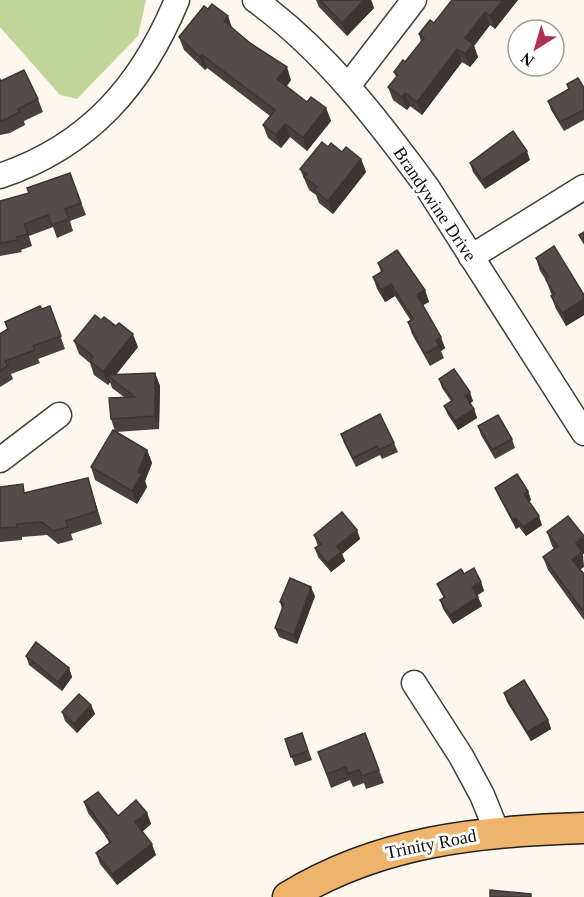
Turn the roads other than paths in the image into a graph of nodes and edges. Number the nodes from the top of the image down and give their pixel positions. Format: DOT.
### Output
graph roads {
  1 [pos="177,0"];
  2 [pos="255,0"];
  3 [pos="414,0"];
  4 [pos="348,86"];
  5 [pos="0,176"];
  6 [pos="584,187"];
  7 [pos="471,257"];
  8 [pos="59,415"];
  9 [pos="584,434"];
  10 [pos="0,460"];
  11 [pos="414,683"];
  12 [pos="584,828"];
  13 [pos="497,832"];
  14 [pos="288,897"];
  1 -- 5 [label="street"];
  2 -- 4 [label="street, Brandywine Drive"];
  3 -- 4 [label="street"];
  4 -- 7 [label="street, Brandywine Drive"];
  6 -- 7 [label="street"];
  7 -- 9 [label="street, Brandywine Drive"];
  8 -- 10 [label="street"];
  11 -- 13 [label="street"];
  12 -- 13 [label="main road, Trinity Road"];
  13 -- 14 [label="main road, Trinity Road"];
}
